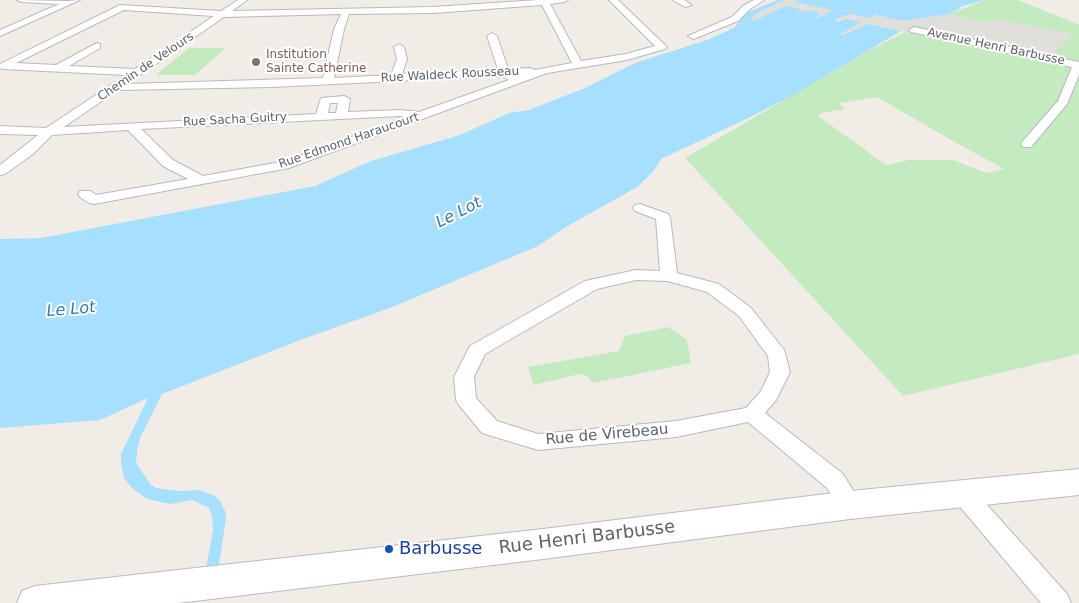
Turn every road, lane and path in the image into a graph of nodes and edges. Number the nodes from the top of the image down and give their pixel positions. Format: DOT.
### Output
graph roads {
  1 [pos="21,0"];
  2 [pos="153,0"];
  3 [pos="243,0"];
  4 [pos="564,0"];
  5 [pos="614,0"];
  6 [pos="677,0"];
  7 [pos="760,0"];
  8 [pos="73,1"];
  9 [pos="545,2"];
  10 [pos="688,5"];
  11 [pos="138,8"];
  12 [pos="346,12"];
  13 [pos="224,14"];
  14 [pos="914,30"];
  15 [pos="0,33"];
  16 [pos="492,36"];
  17 [pos="693,36"];
  18 [pos="97,46"];
  19 [pos="399,47"];
  20 [pos="578,65"];
  21 [pos="1078,65"];
  22 [pos="2,66"];
  23 [pos="57,68"];
  24 [pos="545,70"];
  25 [pos="139,72"];
  26 [pos="504,72"];
  27 [pos="395,78"];
  28 [pos="328,81"];
  29 [pos="518,81"];
  30 [pos="116,87"];
  31 [pos="421,117"];
  32 [pos="131,126"];
  33 [pos="0,130"];
  34 [pos="49,132"];
  35 [pos="1027,144"];
  36 [pos="0,171"];
  37 [pos="201,180"];
  38 [pos="85,194"];
  39 [pos="640,208"];
  40 [pos="669,276"];
  41 [pos="752,414"];
  42 [pos="1079,482"];
  43 [pos="964,495"];
  44 [pos="850,506"];
  45 [pos="35,603"];
  46 [pos="1058,603"];
  1 -- 8 [label="street"];
  2 -- 11 [label="street"];
  3 -- 13 [label="street, Chemin de Velours"];
  4 -- 9 [label="street"];
  5 -- 20 [label="street, Rue Edmond Haraucourt"];
  6 -- 10 [label="street"];
  7 -- 17 [label="street"];
  8 -- 15 [label="street"];
  9 -- 12 [label="street"];
  9 -- 20 [label="street"];
  11 -- 13 [label="street"];
  11 -- 22 [label="street"];
  12 -- 13 [label="street"];
  12 -- 28 [label="street"];
  13 -- 25 [label="street, Chemin de Velours"];
  14 -- 21 [label="street, Avenue Henri Barbusse"];
  16 -- 26 [label="street"];
  18 -- 23 [label="street"];
  19 -- 27 [label="street"];
  20 -- 24 [label="street, Rue Edmond Haraucourt"];
  21 -- 35 [label="street"];
  22 -- 23 [label="street"];
  23 -- 25 [label="street"];
  24 -- 26 [label="street, Rue Waldeck Rousseau"];
  24 -- 29 [label="street, Rue Edmond Haraucourt"];
  25 -- 30 [label="street, Chemin de Velours"];
  26 -- 27 [label="street, Rue Waldeck Rousseau"];
  26 -- 29 [label="street"];
  27 -- 28 [label="street, Rue Waldeck Rousseau"];
  28 -- 30 [label="street, Rue Waldeck Rousseau"];
  29 -- 31 [label="street, Rue Edmond Haraucourt"];
  30 -- 34 [label="street, Chemin de Velours"];
  31 -- 32 [label="street, Rue Sacha Guitry"];
  31 -- 37 [label="street, Rue Edmond Haraucourt"];
  32 -- 34 [label="street, Rue Sacha Guitry"];
  32 -- 37 [label="street"];
  33 -- 34 [label="street, Rue Sacha Guitry"];
  34 -- 36 [label="street, Chemin de Velours"];
  37 -- 38 [label="street, Rue Edmond Haraucourt"];
  39 -- 40 [label="street"];
  40 -- 41 [label="street, Rue de Virebeau"];
  40 -- 41 [label="street, Rue de Virebeau"];
  41 -- 44 [label="street"];
  42 -- 43 [label="main road, Rue Henri Barbusse"];
  43 -- 44 [label="main road, Rue Henri Barbusse"];
  43 -- 46 [label="street"];
  44 -- 45 [label="main road, Rue Henri Barbusse"];
}
